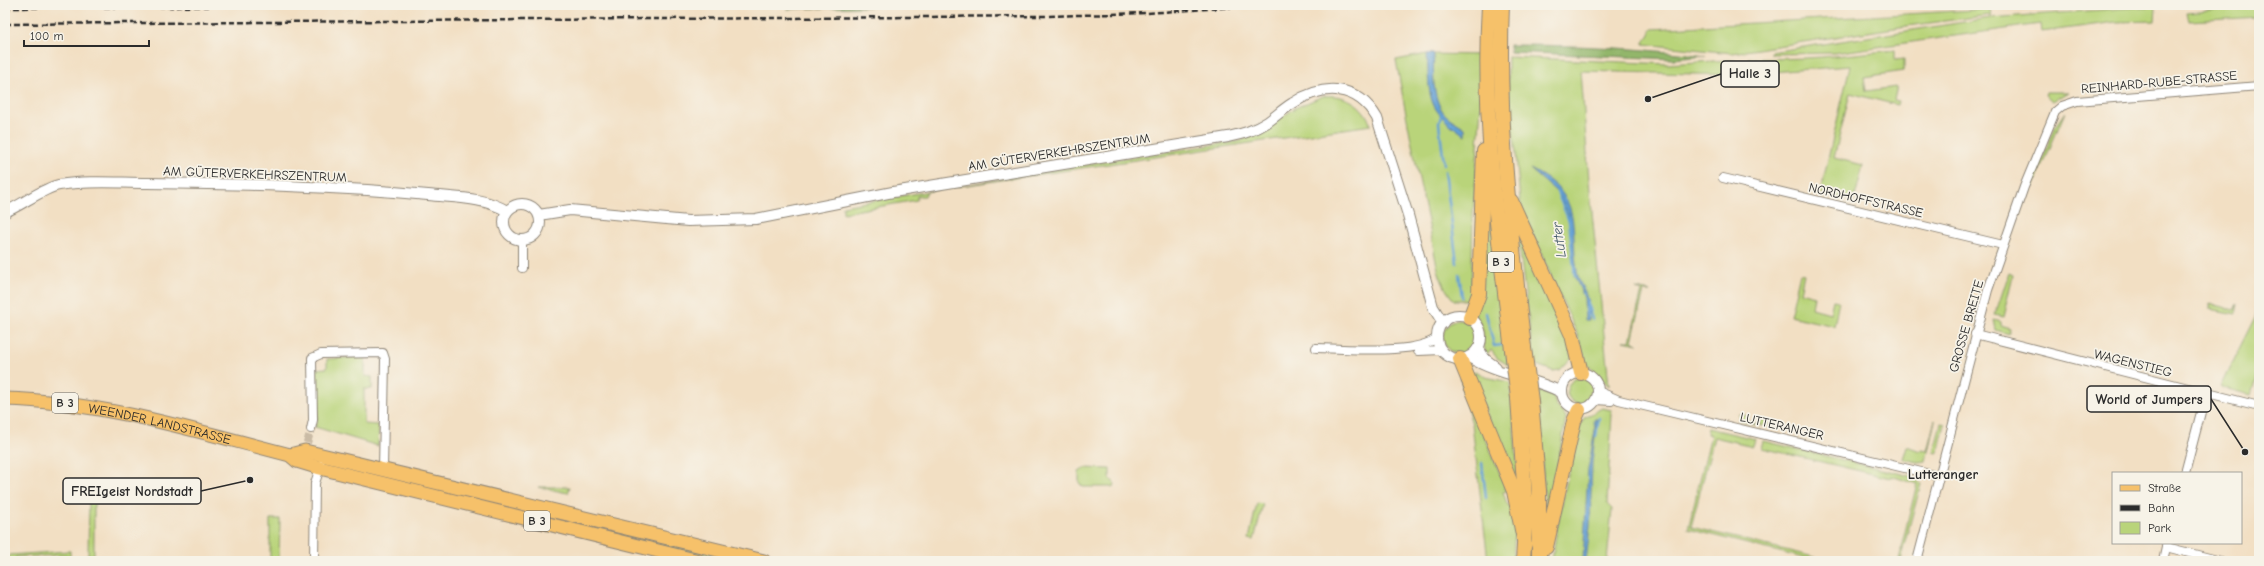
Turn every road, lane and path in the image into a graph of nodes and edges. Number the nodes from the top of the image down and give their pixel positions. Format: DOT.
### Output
graph roads {
  1 [pos="1489,5"];
  2 [pos="1502,5"];
  3 [pos="2259,86"];
  4 [pos="1495,91"];
  5 [pos="2062,106"];
  6 [pos="1489,117"];
  7 [pos="1493,173"];
  8 [pos="1723,178"];
  9 [pos="1507,192"];
  10 [pos="507,211"];
  11 [pos="5,212"];
  12 [pos="539,215"];
  13 [pos="1511,233"];
  14 [pos="522,240"];
  15 [pos="2003,245"];
  16 [pos="522,268"];
  17 [pos="1430,297"];
  18 [pos="1452,317"];
  19 [pos="1470,318"];
  20 [pos="1443,323"];
  21 [pos="1975,334"];
  22 [pos="1438,337"];
  23 [pos="1316,348"];
  24 [pos="1478,348"];
  25 [pos="1395,349"];
  26 [pos="1518,349"];
  27 [pos="1442,350"];
  28 [pos="1464,358"];
  29 [pos="1581,373"];
  30 [pos="1563,387"];
  31 [pos="2206,394"];
  32 [pos="1597,395"];
  33 [pos="5,399"];
  34 [pos="1524,399"];
  35 [pos="2259,406"];
  36 [pos="1579,410"];
  37 [pos="311,429"];
  38 [pos="290,455"];
  39 [pos="324,455"];
  40 [pos="383,470"];
  41 [pos="319,471"];
  42 [pos="2185,472"];
  43 [pos="1938,476"];
  44 [pos="1525,544"];
  45 [pos="2167,545"];
  46 [pos="314,561"];
  47 [pos="699,561"];
  48 [pos="764,561"];
  49 [pos="1523,561"];
  50 [pos="1539,561"];
  51 [pos="1543,561"];
  52 [pos="1917,561"];
  53 [pos="2163,561"];
  54 [pos="2221,561"];
  1 -- 4 [label="highway, B 3"];
  2 -- 4 [label="highway, B 3"];
  3 -- 5 [label="street, REINHARD-RUBE-STRASSE"];
  4 -- 6 [label="highway, B 3"];
  4 -- 9 [label="highway, B 3"];
  5 -- 15 [label="street, GROSSE BREITE"];
  6 -- 7 [label="highway, B 3"];
  6 -- 19 [label="highway"];
  7 -- 13 [label="highway, B 3"];
  7 -- 26 [label="highway, B 3"];
  8 -- 15 [label="street, NORDHOFFSTRASSE"];
  9 -- 13 [label="highway, B 3"];
  9 -- 29 [label="highway"];
  10 -- 11 [label="street, AM GÜTERVERKEHRSZENTRUM"];
  10 -- 12 [label="street"];
  10 -- 14 [label="street"];
  12 -- 14 [label="street"];
  12 -- 17 [label="street, AM GÜTERVERKEHRSZENTRUM"];
  13 -- 26 [label="highway, B 3"];
  14 -- 16 [label="street"];
  15 -- 21 [label="street, GROSSE BREITE"];
  17 -- 18 [label="street"];
  17 -- 20 [label="street, AM GÜTERVERKEHRSZENTRUM"];
  18 -- 19 [label="street"];
  18 -- 20 [label="street"];
  19 -- 24 [label="street"];
  20 -- 22 [label="street"];
  21 -- 31 [label="street, WAGENSTIEG"];
  21 -- 43 [label="street, GROSSE BREITE"];
  22 -- 25 [label="street"];
  22 -- 27 [label="street"];
  23 -- 25 [label="street"];
  24 -- 28 [label="street"];
  24 -- 30 [label="street"];
  25 -- 27 [label="street"];
  26 -- 34 [label="highway, B 3, bridge"];
  27 -- 28 [label="street"];
  28 -- 30 [label="street"];
  28 -- 44 [label="highway"];
  29 -- 30 [label="street"];
  29 -- 32 [label="street"];
  30 -- 36 [label="street"];
  31 -- 35 [label="street"];
  31 -- 42 [label="street"];
  32 -- 36 [label="street"];
  32 -- 43 [label="street, LUTTERANGER"];
  33 -- 38 [label="main road, WEENDER LANDSTRASSE / B 3"];
  34 -- 44 [label="highway, B 3"];
  34 -- 50 [label="highway, B 3"];
  36 -- 51 [label="highway"];
  37 -- 40 [label="street"];
  38 -- 39 [label="main road, WEENDER LANDSTRASSE / B 3"];
  38 -- 41 [label="main road, WEENDER LANDSTRASSE / B 3"];
  39 -- 40 [label="main road, WEENDER LANDSTRASSE / B 3"];
  39 -- 41 [label="street"];
  40 -- 48 [label="main road, B 3"];
  41 -- 46 [label="street"];
  41 -- 47 [label="main road, WEENDER LANDSTRASSE / B 3"];
  43 -- 52 [label="street, GROSSE BREITE"];
  44 -- 49 [label="highway, B 3"];
  45 -- 53 [label="street"];
  45 -- 54 [label="street"];
}
